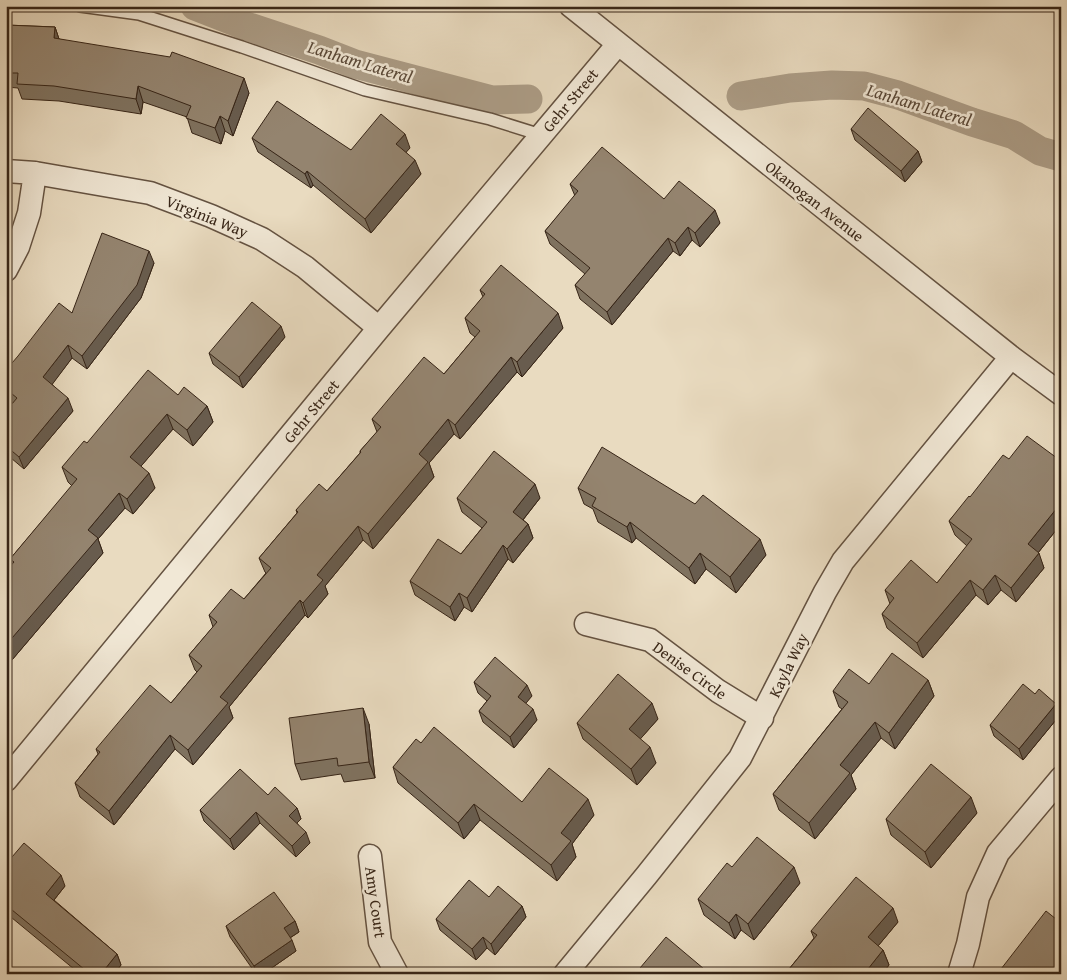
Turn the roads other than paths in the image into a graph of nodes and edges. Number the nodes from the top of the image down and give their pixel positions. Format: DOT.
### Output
graph roads {
  1 [pos="80,6"];
  2 [pos="571,6"];
  3 [pos="618,44"];
  4 [pos="541,136"];
  5 [pos="6,171"];
  6 [pos="35,173"];
  7 [pos="6,270"];
  8 [pos="379,328"];
  9 [pos="1012,357"];
  10 [pos="1061,394"];
  11 [pos="586,624"];
  12 [pos="762,718"];
  13 [pos="1061,778"];
  14 [pos="6,780"];
  15 [pos="370,856"];
  16 [pos="397,974"];
  17 [pos="565,974"];
  18 [pos="960,974"];
  1 -- 4 [label="lane"];
  2 -- 3 [label="street, Okanogan Avenue"];
  3 -- 4 [label="street, Gehr Street"];
  3 -- 9 [label="street, Okanogan Avenue"];
  4 -- 8 [label="street, Gehr Street"];
  5 -- 6 [label="street, Virginia Way"];
  6 -- 7 [label="street"];
  6 -- 8 [label="street, Virginia Way"];
  8 -- 14 [label="street, Gehr Street"];
  9 -- 10 [label="street, Okanogan Avenue"];
  9 -- 12 [label="street, Kayla Way"];
  11 -- 12 [label="street, Denise Circle"];
  12 -- 17 [label="street, Kayla Way"];
  13 -- 18 [label="street"];
  15 -- 16 [label="street, Amy Court"];
}
